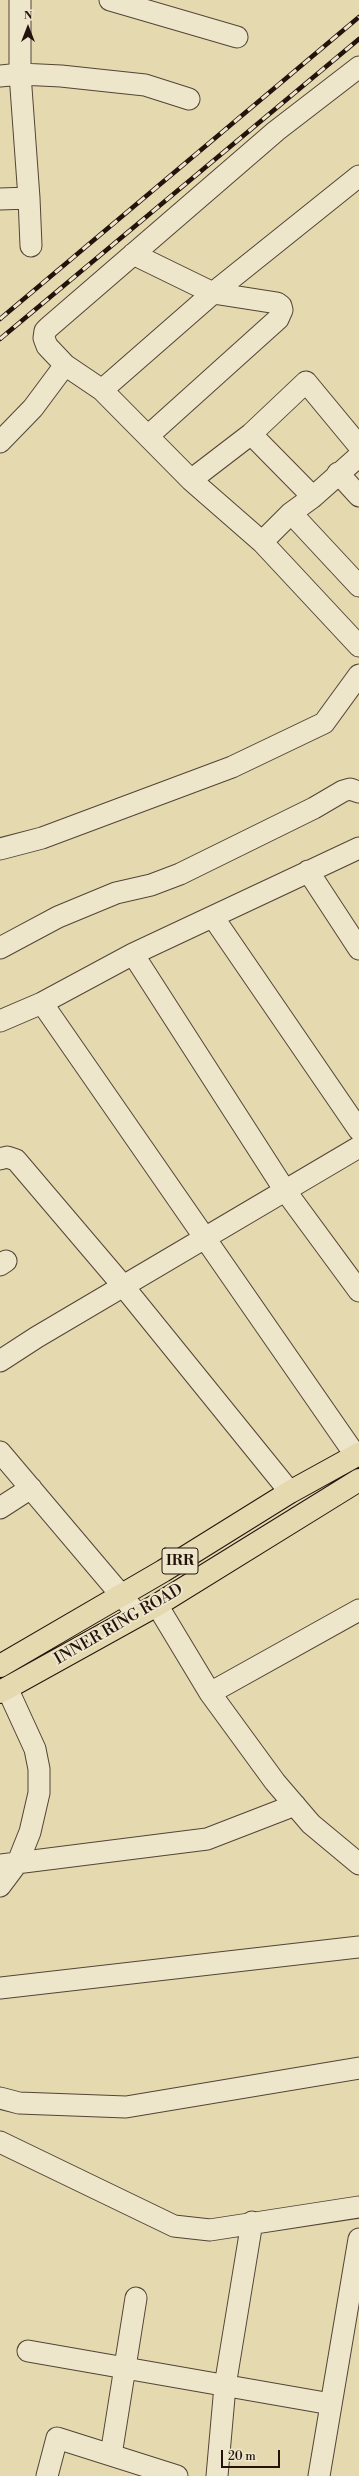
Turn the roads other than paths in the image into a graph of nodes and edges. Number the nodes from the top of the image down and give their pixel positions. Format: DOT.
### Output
graph roads {
  1 [pos="20,0"];
  2 [pos="110,0"];
  3 [pos="237,37"];
  4 [pos="359,67"];
  5 [pos="10,75"];
  6 [pos="189,99"];
  7 [pos="358,180"];
  8 [pos="29,198"];
  9 [pos="0,199"];
  10 [pos="31,246"];
  11 [pos="133,254"];
  12 [pos="213,292"];
  13 [pos="65,365"];
  14 [pos="102,390"];
  15 [pos="251,434"];
  16 [pos="148,436"];
  17 [pos="0,442"];
  18 [pos="359,446"];
  19 [pos="359,456"];
  20 [pos="338,473"];
  21 [pos="192,480"];
  22 [pos="359,496"];
  23 [pos="313,497"];
  24 [pos="291,513"];
  25 [pos="262,542"];
  26 [pos="359,586"];
  27 [pos="359,646"];
  28 [pos="359,675"];
  29 [pos="359,792"];
  30 [pos="359,848"];
  31 [pos="0,850"];
  32 [pos="308,871"];
  33 [pos="213,917"];
  34 [pos="0,948"];
  35 [pos="359,949"];
  36 [pos="133,954"];
  37 [pos="42,1003"];
  38 [pos="0,1021"];
  39 [pos="359,1130"];
  40 [pos="359,1147"];
  41 [pos="0,1159"];
  42 [pos="284,1189"];
  43 [pos="204,1239"];
  44 [pos="124,1287"];
  45 [pos="359,1291"];
  46 [pos="0,1361"];
  47 [pos="0,1452"];
  48 [pos="358,1455"];
  49 [pos="359,1480"];
  50 [pos="31,1488"];
  51 [pos="290,1492"];
  52 [pos="0,1508"];
  53 [pos="122,1594"];
  54 [pos="157,1605"];
  55 [pos="359,1610"];
  56 [pos="138,1615"];
  57 [pos="0,1666"];
  58 [pos="3,1690"];
  59 [pos="210,1693"];
  60 [pos="295,1805"];
  61 [pos="9,1863"];
  62 [pos="359,1864"];
  63 [pos="0,1886"];
  64 [pos="359,1947"];
  65 [pos="0,1988"];
  66 [pos="359,2068"];
  67 [pos="0,2098"];
  68 [pos="0,2142"];
  69 [pos="359,2207"];
  70 [pos="252,2222"];
  71 [pos="359,2239"];
  72 [pos="136,2298"];
  73 [pos="28,2352"];
  74 [pos="126,2368"];
  75 [pos="225,2386"];
  76 [pos="331,2404"];
  77 [pos="110,2456"];
  78 [pos="47,2476"];
  79 [pos="177,2476"];
  80 [pos="217,2476"];
  81 [pos="319,2476"];
  1 -- 5 [label="street"];
  2 -- 3 [label="street"];
  4 -- 11 [label="street"];
  5 -- 6 [label="street"];
  5 -- 8 [label="street"];
  7 -- 12 [label="street"];
  8 -- 9 [label="street"];
  8 -- 10 [label="street"];
  11 -- 12 [label="street"];
  11 -- 13 [label="street"];
  12 -- 14 [label="street"];
  12 -- 16 [label="street"];
  13 -- 14 [label="street"];
  13 -- 17 [label="street"];
  14 -- 16 [label="street"];
  15 -- 18 [label="street"];
  15 -- 21 [label="street"];
  15 -- 23 [label="street"];
  16 -- 21 [label="street"];
  19 -- 20 [label="street"];
  20 -- 22 [label="street"];
  20 -- 23 [label="street"];
  21 -- 25 [label="street"];
  23 -- 24 [label="street"];
  24 -- 25 [label="street"];
  24 -- 26 [label="street"];
  25 -- 27 [label="street"];
  28 -- 31 [label="street"];
  29 -- 34 [label="street"];
  30 -- 32 [label="street"];
  32 -- 33 [label="street"];
  32 -- 35 [label="street"];
  33 -- 36 [label="street"];
  33 -- 39 [label="street"];
  36 -- 37 [label="street"];
  36 -- 42 [label="street"];
  37 -- 38 [label="street"];
  37 -- 43 [label="street"];
  40 -- 42 [label="street"];
  41 -- 44 [label="street"];
  42 -- 43 [label="street"];
  42 -- 45 [label="street"];
  43 -- 44 [label="street"];
  43 -- 48 [label="street"];
  44 -- 46 [label="street"];
  44 -- 51 [label="street"];
  47 -- 50 [label="street"];
  48 -- 51 [label="highway, INNER RING ROAD / IRR"];
  49 -- 54 [label="highway, INNER RING ROAD / IRR"];
  50 -- 52 [label="street"];
  50 -- 53 [label="street"];
  51 -- 53 [label="highway, INNER RING ROAD / IRR"];
  53 -- 56 [label="street"];
  53 -- 57 [label="highway, INNER RING ROAD / IRR"];
  54 -- 56 [label="highway, INNER RING ROAD / IRR"];
  54 -- 59 [label="street"];
  55 -- 59 [label="street"];
  56 -- 58 [label="highway, INNER RING ROAD / IRR"];
  58 -- 61 [label="street"];
  59 -- 60 [label="street"];
  60 -- 61 [label="street"];
  60 -- 62 [label="street"];
  61 -- 63 [label="street"];
  64 -- 65 [label="street"];
  66 -- 67 [label="street"];
  68 -- 70 [label="street"];
  69 -- 70 [label="street"];
  70 -- 75 [label="street"];
  71 -- 76 [label="street"];
  72 -- 74 [label="street"];
  73 -- 74 [label="street"];
  74 -- 75 [label="street"];
  74 -- 77 [label="street"];
  75 -- 76 [label="street"];
  75 -- 80 [label="street"];
  76 -- 81 [label="street"];
  77 -- 78 [label="street"];
  77 -- 79 [label="street"];
}
